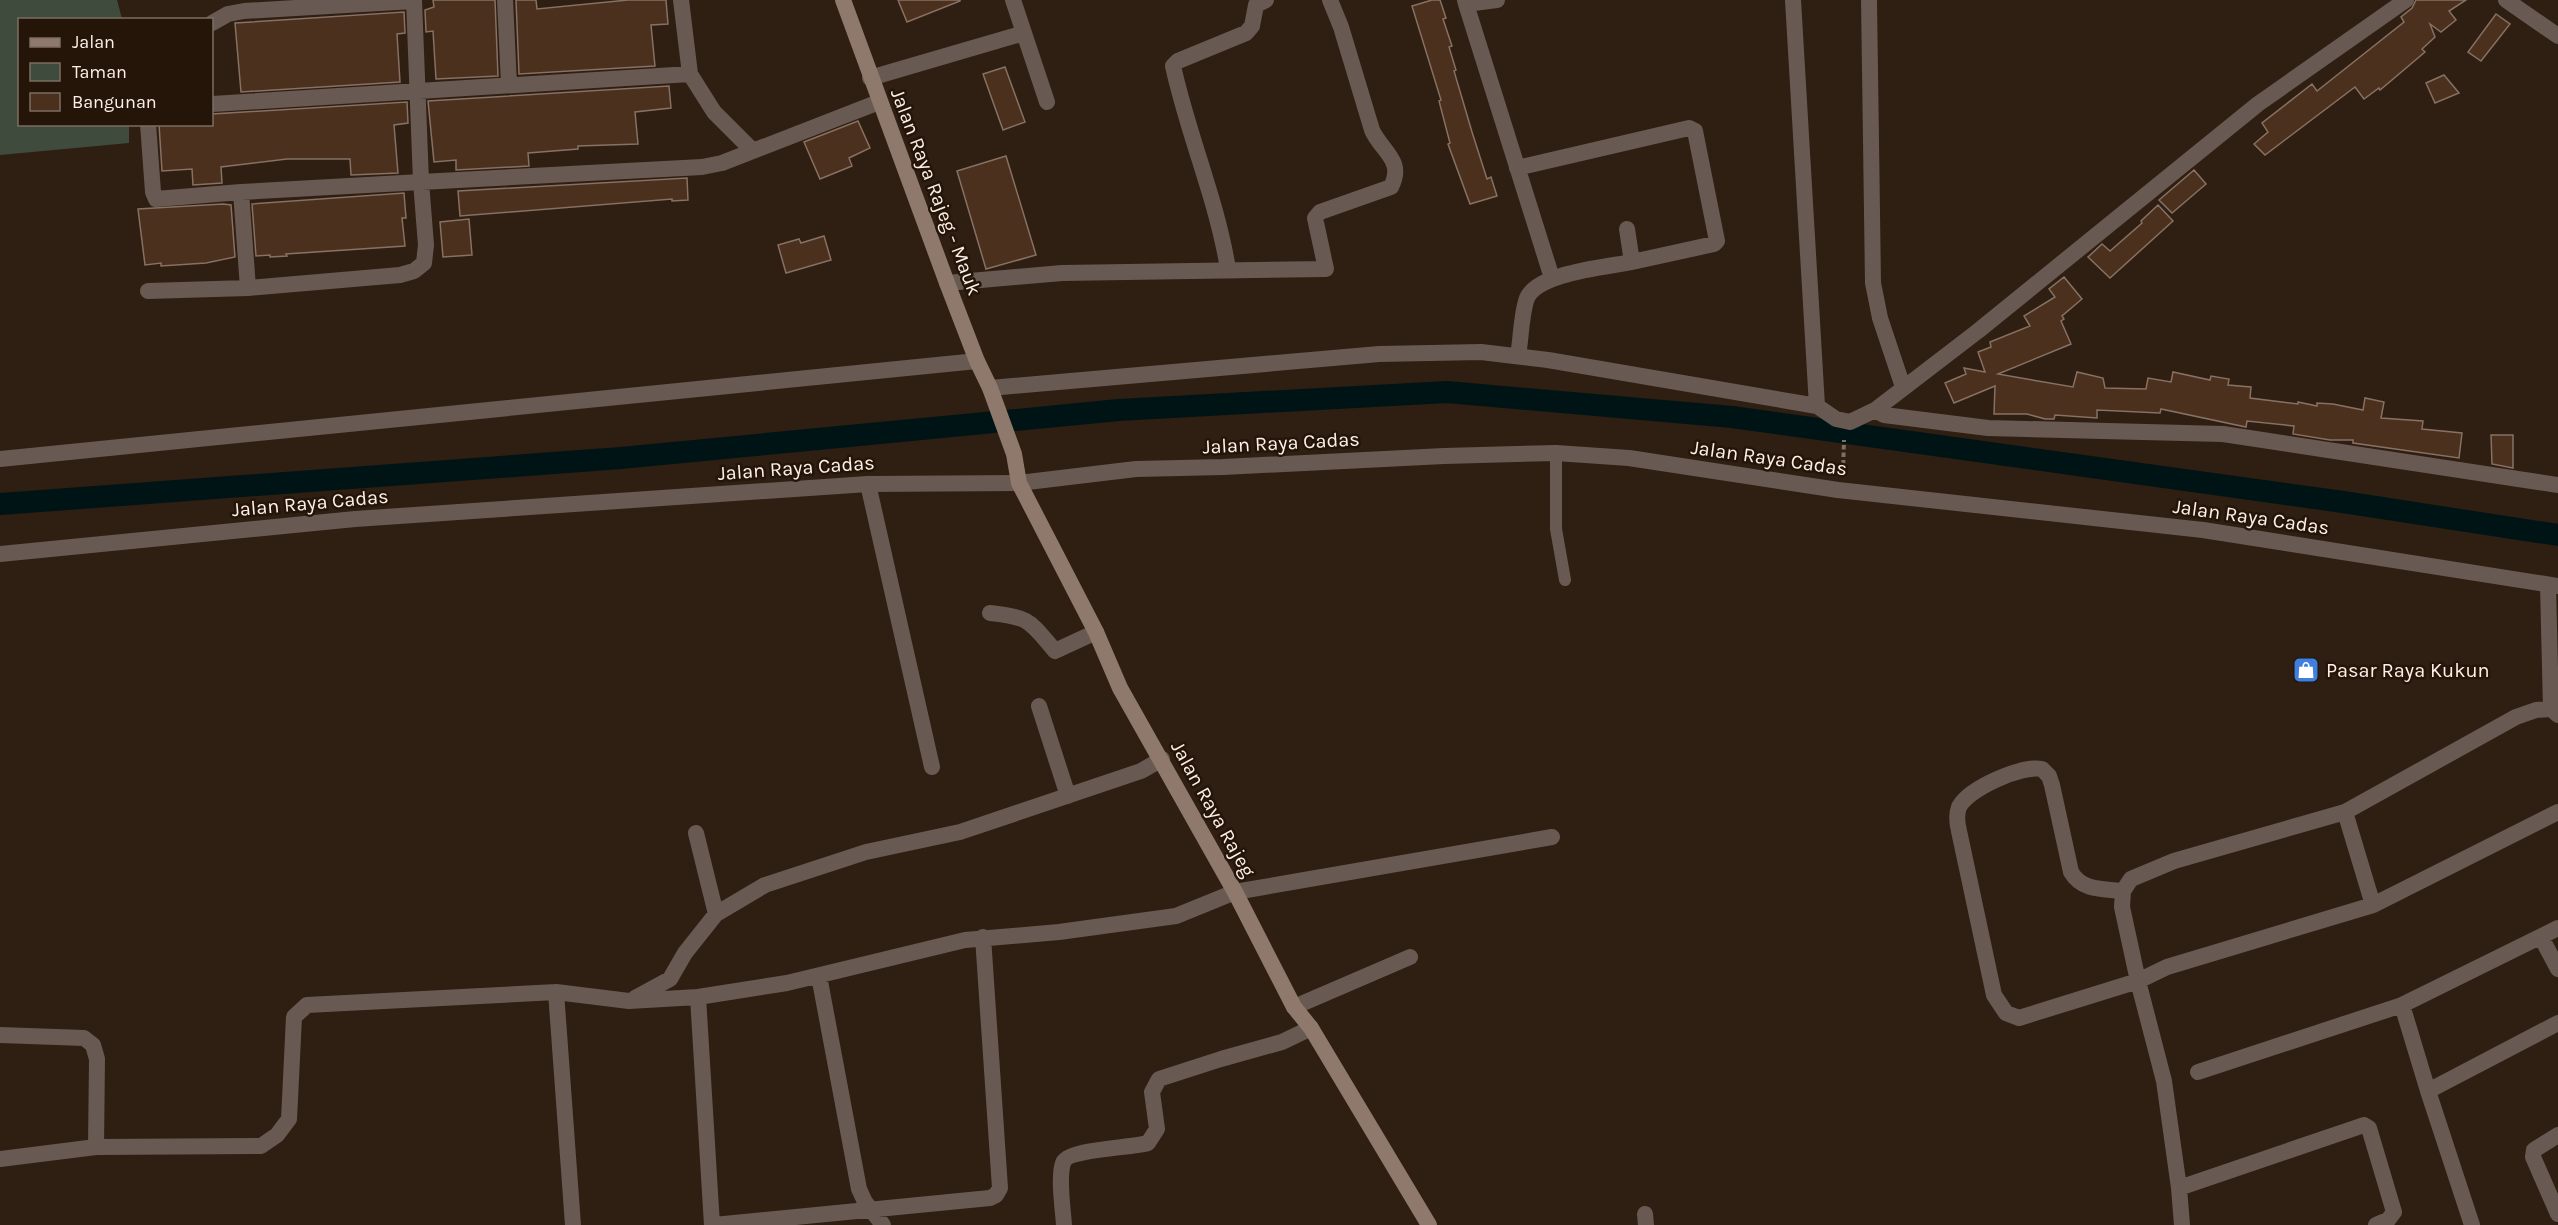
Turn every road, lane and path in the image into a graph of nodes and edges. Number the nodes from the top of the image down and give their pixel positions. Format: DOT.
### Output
graph roads {
  1 [pos="505,0"];
  2 [pos="681,0"];
  3 [pos="843,0"];
  4 [pos="1012,0"];
  5 [pos="1266,0"];
  6 [pos="1330,0"];
  7 [pos="1497,0"];
  8 [pos="1792,0"];
  9 [pos="1869,0"];
  10 [pos="2406,0"];
  11 [pos="2506,0"];
  12 [pos="414,1"];
  13 [pos="1466,2"];
  14 [pos="213,22"];
  15 [pos="1024,33"];
  16 [pos="2558,36"];
  17 [pos="690,74"];
  18 [pos="870,78"];
  19 [pos="509,84"];
  20 [pos="416,89"];
  21 [pos="879,102"];
  22 [pos="1047,102"];
  23 [pos="213,104"];
  24 [pos="148,126"];
  25 [pos="753,152"];
  26 [pos="1517,168"];
  27 [pos="421,182"];
  28 [pos="241,192"];
  29 [pos="1627,229"];
  30 [pos="1632,262"];
  31 [pos="1228,269"];
  32 [pos="1552,278"];
  33 [pos="947,283"];
  34 [pos="248,288"];
  35 [pos="148,291"];
  36 [pos="1518,357"];
  37 [pos="977,362"];
  38 [pos="1903,387"];
  39 [pos="992,393"];
  40 [pos="1817,406"];
  41 [pos="1860,419"];
  42 [pos="1556,453"];
  43 [pos="0,459"];
  44 [pos="1843,475"];
  45 [pos="1019,483"];
  46 [pos="868,484"];
  47 [pos="2558,485"];
  48 [pos="0,554"];
  49 [pos="1564,580"];
  50 [pos="2553,586"];
  51 [pos="990,613"];
  52 [pos="1096,632"];
  53 [pos="1039,706"];
  54 [pos="2554,712"];
  55 [pos="1162,759"];
  56 [pos="932,767"];
  57 [pos="1068,796"];
  58 [pos="2345,812"];
  59 [pos="2558,812"];
  60 [pos="696,833"];
  61 [pos="1552,837"];
  62 [pos="2123,891"];
  63 [pos="1235,892"];
  64 [pos="2373,905"];
  65 [pos="716,914"];
  66 [pos="2558,928"];
  67 [pos="983,937"];
  68 [pos="2541,937"];
  69 [pos="1410,957"];
  70 [pos="2558,969"];
  71 [pos="819,975"];
  72 [pos="2138,981"];
  73 [pos="556,992"];
  74 [pos="698,997"];
  75 [pos="629,1001"];
  76 [pos="2402,1005"];
  77 [pos="1294,1007"];
  78 [pos="2558,1023"];
  79 [pos="1311,1028"];
  80 [pos="0,1035"];
  81 [pos="2198,1072"];
  82 [pos="2428,1091"];
  83 [pos="2558,1135"];
  84 [pos="96,1147"];
  85 [pos="0,1159"];
  86 [pos="2179,1188"];
  87 [pos="870,1208"];
  88 [pos="2558,1214"];
  89 [pos="573,1225"];
  90 [pos="713,1225"];
  91 [pos="883,1225"];
  92 [pos="1064,1225"];
  93 [pos="1429,1225"];
  94 [pos="2182,1225"];
  95 [pos="2376,1225"];
  96 [pos="2472,1225"];
  1 -- 19 [label="street"];
  2 -- 17 [label="street"];
  3 -- 18 [label="main road, Jalan Raya Rajeg - Mauk"];
  4 -- 15 [label="street"];
  5 -- 31 [label="street"];
  6 -- 31 [label="street"];
  7 -- 13 [label="street"];
  8 -- 40 [label="street"];
  9 -- 38 [label="street"];
  10 -- 38 [label="street"];
  11 -- 16 [label="street"];
  12 -- 14 [label="street"];
  12 -- 20 [label="street"];
  13 -- 26 [label="street"];
  15 -- 18 [label="street"];
  15 -- 22 [label="street"];
  17 -- 19 [label="street"];
  17 -- 25 [label="street"];
  18 -- 21 [label="main road, Jalan Raya Rajeg - Mauk"];
  19 -- 20 [label="street"];
  20 -- 23 [label="street"];
  20 -- 27 [label="street"];
  21 -- 25 [label="street"];
  21 -- 33 [label="main road, Jalan Raya Rajeg - Mauk"];
  24 -- 28 [label="street"];
  25 -- 27 [label="street"];
  26 -- 30 [label="street"];
  26 -- 32 [label="street"];
  27 -- 28 [label="street"];
  27 -- 34 [label="street"];
  28 -- 34 [label="street"];
  29 -- 30 [label="street"];
  30 -- 32 [label="street"];
  31 -- 33 [label="street"];
  32 -- 36 [label="street"];
  33 -- 37 [label="main road, Jalan Raya Rajeg - Mauk"];
  34 -- 35 [label="street"];
  36 -- 39 [label="street"];
  36 -- 40 [label="street"];
  37 -- 39 [label="main road, Jalan Raya Rajeg - Mauk"];
  37 -- 43 [label="street"];
  38 -- 41 [label="street"];
  39 -- 45 [label="main road, Jalan Raya Rajeg"];
  40 -- 41 [label="street"];
  41 -- 44 [label="path"];
  41 -- 47 [label="street"];
  42 -- 45 [label="street, Jalan Raya Cadas"];
  42 -- 49 [label="lane"];
  42 -- 50 [label="street, Jalan Raya Cadas"];
  45 -- 46 [label="street, Jalan Raya Cadas"];
  45 -- 52 [label="main road, Jalan Raya Rajeg"];
  46 -- 48 [label="street, Jalan Raya Cadas"];
  46 -- 56 [label="street"];
  50 -- 54 [label="street"];
  51 -- 52 [label="street"];
  52 -- 55 [label="main road, Jalan Raya Rajeg"];
  53 -- 57 [label="street"];
  54 -- 58 [label="street"];
  55 -- 57 [label="street"];
  55 -- 63 [label="main road, Jalan Raya Rajeg"];
  57 -- 65 [label="street"];
  58 -- 62 [label="street"];
  58 -- 64 [label="street"];
  59 -- 64 [label="street"];
  60 -- 65 [label="street"];
  61 -- 63 [label="street"];
  62 -- 72 [label="street"];
  62 -- 72 [label="street"];
  63 -- 67 [label="street"];
  63 -- 77 [label="main road, Jalan Raya Rajeg"];
  64 -- 72 [label="street"];
  65 -- 75 [label="street"];
  66 -- 68 [label="street"];
  67 -- 71 [label="street"];
  67 -- 87 [label="street"];
  68 -- 70 [label="street"];
  68 -- 76 [label="street"];
  69 -- 77 [label="street"];
  71 -- 74 [label="street"];
  71 -- 87 [label="street"];
  72 -- 86 [label="street"];
  73 -- 75 [label="street"];
  73 -- 84 [label="street"];
  73 -- 89 [label="street"];
  74 -- 75 [label="street"];
  74 -- 90 [label="street"];
  76 -- 81 [label="street"];
  76 -- 82 [label="street"];
  77 -- 79 [label="main road, Jalan Raya Rajeg"];
  78 -- 82 [label="street"];
  79 -- 92 [label="street"];
  79 -- 93 [label="main road, Jalan Raya Rajeg"];
  80 -- 84 [label="street"];
  82 -- 96 [label="street"];
  83 -- 88 [label="street"];
  84 -- 85 [label="street"];
  86 -- 94 [label="street"];
  86 -- 95 [label="street"];
  87 -- 90 [label="street"];
  87 -- 91 [label="street"];
}
